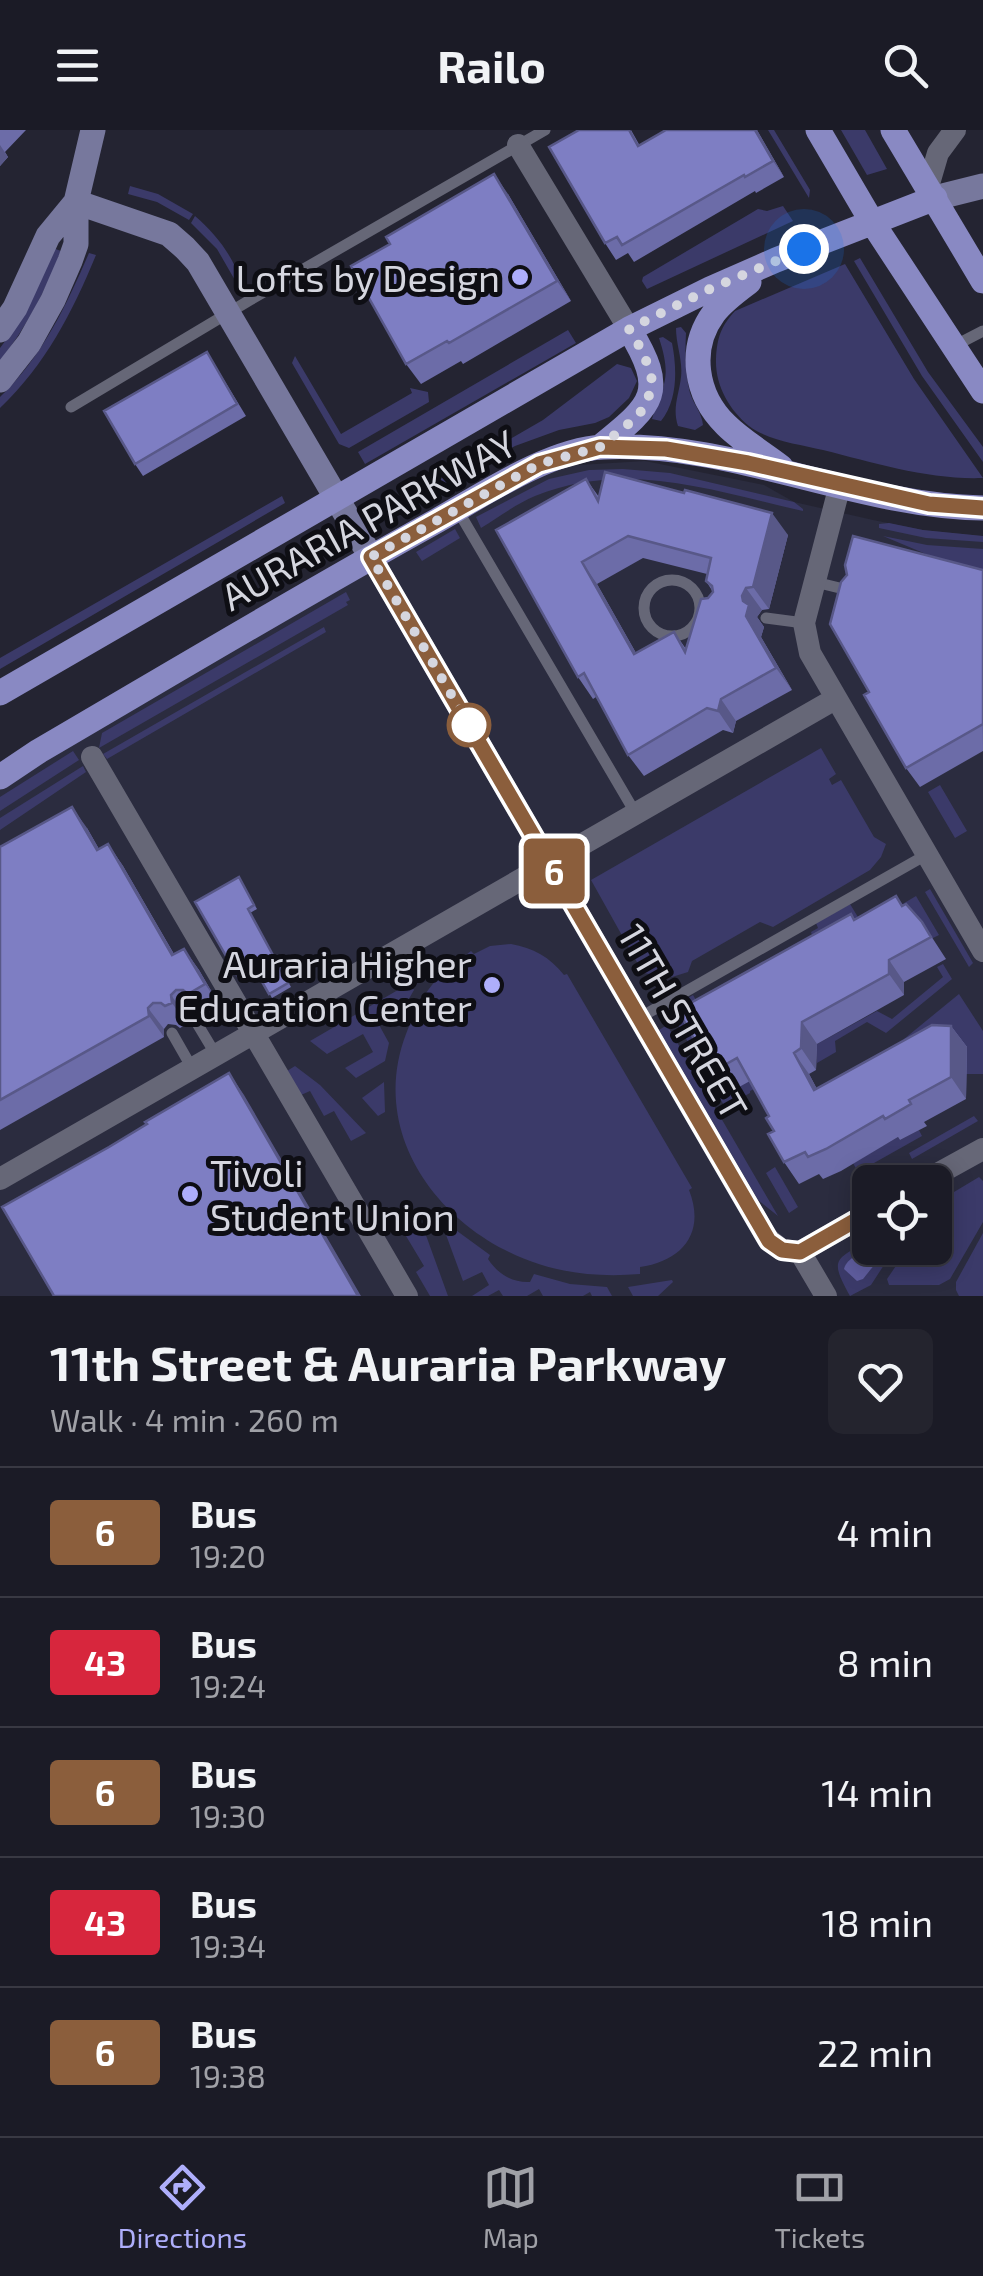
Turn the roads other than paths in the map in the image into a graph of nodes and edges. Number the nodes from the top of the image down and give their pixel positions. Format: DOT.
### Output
graph roads {
  1 [pos="93,130"];
  2 [pos="545,130"];
  3 [pos="818,130"];
  4 [pos="893,130"];
  5 [pos="955,130"];
  6 [pos="518,145"];
  7 [pos="983,186"];
  8 [pos="932,193"];
  9 [pos="76,202"];
  10 [pos="872,222"];
  11 [pos="776,260"];
  12 [pos="983,282"];
  13 [pos="228,312"];
  14 [pos="629,329"];
  15 [pos="0,330"];
  16 [pos="983,331"];
  17 [pos="954,346"];
  18 [pos="0,380"];
  19 [pos="983,391"];
  20 [pos="71,407"];
  21 [pos="600,447"];
  22 [pos="786,471"];
  23 [pos="840,485"];
  24 [pos="336,497"];
  25 [pos="983,508"];
  26 [pos="457,510"];
  27 [pos="371,557"];
  28 [pos="815,582"];
  29 [pos="852,591"];
  30 [pos="700,610"];
  31 [pos="718,612"];
  32 [pos="766,618"];
  33 [pos="804,623"];
  34 [pos="0,693"];
  35 [pos="835,699"];
  36 [pos="92,757"];
  37 [pos="0,777"];
  38 [pos="636,814"];
  39 [pos="926,855"];
  40 [pos="549,864"];
  41 [pos="983,951"];
  42 [pos="639,1018"];
  43 [pos="194,1020"];
  44 [pos="172,1033"];
  45 [pos="254,1034"];
  46 [pos="216,1055"];
  47 [pos="192,1068"];
  48 [pos="983,1149"];
  49 [pos="952,1166"];
  50 [pos="0,1179"];
  51 [pos="852,1222"];
  52 [pos="800,1252"];
  53 [pos="407,1296"];
  54 [pos="826,1296"];
  1 -- 9 [label="street"];
  2 -- 6 [label="lane"];
  3 -- 10 [label="main road"];
  4 -- 8 [label="main road"];
  5 -- 8 [label="street"];
  6 -- 13 [label="lane"];
  6 -- 14 [label="street"];
  7 -- 8 [label="street"];
  8 -- 10 [label="main road, AURARIA PARKWAY"];
  8 -- 12 [label="main road"];
  9 -- 13 [label="street, 11TH STREET"];
  9 -- 15 [label="street"];
  9 -- 18 [label="street"];
  10 -- 11 [label="main road, AURARIA PARKWAY"];
  10 -- 17 [label="main road"];
  11 -- 14 [label="main road, AURARIA PARKWAY"];
  11 -- 22 [label="main road"];
  13 -- 20 [label="lane"];
  13 -- 24 [label="street, 11TH STREET"];
  14 -- 21 [label="main road"];
  14 -- 24 [label="main road, AURARIA PARKWAY"];
  16 -- 17 [label="lane"];
  17 -- 19 [label="main road"];
  21 -- 22 [label="main road, AURARIA PARKWAY"];
  21 -- 26 [label="main road, AURARIA PARKWAY"];
  22 -- 23 [label="main road, AURARIA PARKWAY"];
  23 -- 25 [label="main road, AURARIA PARKWAY"];
  23 -- 28 [label="street"];
  24 -- 27 [label="street, 11TH STREET"];
  24 -- 34 [label="main road, AURARIA PARKWAY"];
  26 -- 27 [label="main road, AURARIA PARKWAY"];
  26 -- 38 [label="lane"];
  27 -- 37 [label="main road, AURARIA PARKWAY"];
  27 -- 40 [label="street, 11TH STREET"];
  28 -- 29 [label="lane"];
  28 -- 33 [label="street"];
  30 -- 30 [label="lane"];
  30 -- 31 [label="lane"];
  32 -- 33 [label="lane"];
  33 -- 35 [label="street"];
  35 -- 38 [label="street"];
  35 -- 39 [label="street"];
  36 -- 45 [label="street"];
  38 -- 40 [label="street"];
  39 -- 41 [label="street"];
  39 -- 42 [label="lane"];
  40 -- 42 [label="street, 11TH STREET"];
  40 -- 45 [label="street"];
  42 -- 52 [label="street, 11TH STREET"];
  43 -- 46 [label="lane"];
  44 -- 47 [label="lane"];
  45 -- 46 [label="street"];
  45 -- 53 [label="street"];
  46 -- 47 [label="street"];
  47 -- 50 [label="street"];
  48 -- 49 [label="street"];
  51 -- 52 [label="street"];
  52 -- 54 [label="street, 11TH STREET"];
}
